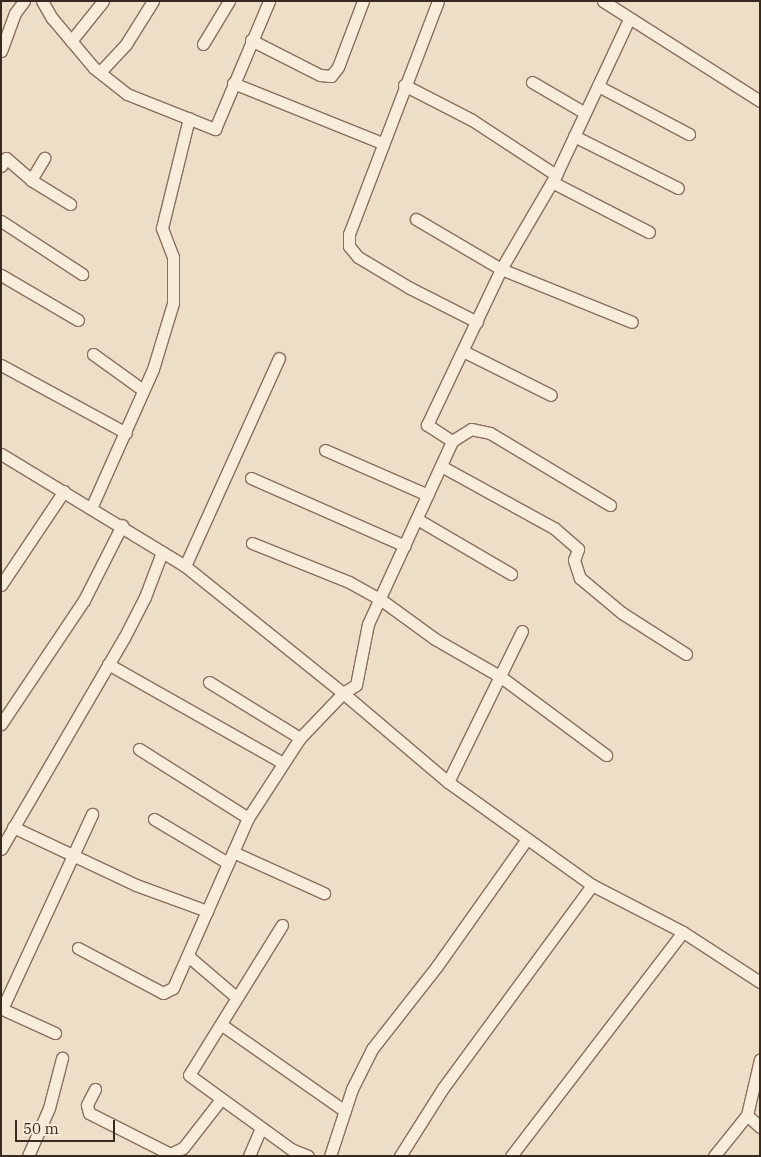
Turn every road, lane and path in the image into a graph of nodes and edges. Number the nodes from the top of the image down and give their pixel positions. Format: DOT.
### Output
graph roads {
  1 [pos="24,1"];
  2 [pos="42,1"];
  3 [pos="103,1"];
  4 [pos="154,1"];
  5 [pos="229,1"];
  6 [pos="269,1"];
  7 [pos="363,1"];
  8 [pos="438,1"];
  9 [pos="603,1"];
  10 [pos="629,19"];
  11 [pos="251,40"];
  12 [pos="71,41"];
  13 [pos="203,44"];
  14 [pos="1,51"];
  15 [pos="100,72"];
  16 [pos="532,82"];
  17 [pos="232,83"];
  18 [pos="404,84"];
  19 [pos="598,86"];
  20 [pos="760,101"];
  21 [pos="585,113"];
  22 [pos="189,118"];
  23 [pos="689,134"];
  24 [pos="574,136"];
  25 [pos="382,143"];
  26 [pos="44,158"];
  27 [pos="3,160"];
  28 [pos="554,178"];
  29 [pos="31,180"];
  30 [pos="678,188"];
  31 [pos="70,204"];
  32 [pos="416,219"];
  33 [pos="1,221"];
  34 [pos="649,232"];
  35 [pos="501,269"];
  36 [pos="82,274"];
  37 [pos="1,275"];
  38 [pos="78,320"];
  39 [pos="476,322"];
  40 [pos="632,322"];
  41 [pos="463,351"];
  42 [pos="93,354"];
  43 [pos="279,358"];
  44 [pos="1,365"];
  45 [pos="144,390"];
  46 [pos="551,395"];
  47 [pos="126,433"];
  48 [pos="452,441"];
  49 [pos="325,450"];
  50 [pos="3,459"];
  51 [pos="441,466"];
  52 [pos="251,478"];
  53 [pos="64,491"];
  54 [pos="428,495"];
  55 [pos="92,506"];
  56 [pos="610,506"];
  57 [pos="417,519"];
  58 [pos="122,525"];
  59 [pos="252,543"];
  60 [pos="405,546"];
  61 [pos="162,552"];
  62 [pos="184,566"];
  63 [pos="511,574"];
  64 [pos="1,585"];
  65 [pos="380,599"];
  66 [pos="522,631"];
  67 [pos="686,654"];
  68 [pos="108,664"];
  69 [pos="501,677"];
  70 [pos="209,682"];
  71 [pos="344,693"];
  72 [pos="1,724"];
  73 [pos="300,738"];
  74 [pos="139,749"];
  75 [pos="606,754"];
  76 [pos="283,763"];
  77 [pos="448,782"];
  78 [pos="92,814"];
  79 [pos="248,818"];
  80 [pos="154,819"];
  81 [pos="13,826"];
  82 [pos="528,839"];
  83 [pos="1,849"];
  84 [pos="232,852"];
  85 [pos="72,855"];
  86 [pos="228,863"];
  87 [pos="592,885"];
  88 [pos="324,892"];
  89 [pos="207,911"];
  90 [pos="282,925"];
  91 [pos="683,932"];
  92 [pos="78,948"];
  93 [pos="188,956"];
  94 [pos="760,982"];
  95 [pos="236,996"];
  96 [pos="2,1009"];
  97 [pos="222,1025"];
  98 [pos="55,1033"];
  99 [pos="62,1058"];
  100 [pos="760,1059"];
  101 [pos="95,1089"];
  102 [pos="221,1098"];
  103 [pos="345,1111"];
  104 [pos="747,1115"];
  105 [pos="760,1127"];
  106 [pos="262,1128"];
  107 [pos="28,1156"];
  108 [pos="249,1156"];
  109 [pos="308,1156"];
  110 [pos="330,1156"];
  111 [pos="400,1156"];
  112 [pos="511,1156"];
  113 [pos="714,1156"];
  1 -- 14 [label="street"];
  2 -- 12 [label="street"];
  3 -- 12 [label="street"];
  4 -- 15 [label="street"];
  5 -- 13 [label="street"];
  6 -- 11 [label="street"];
  7 -- 11 [label="street"];
  8 -- 18 [label="street"];
  9 -- 10 [label="street"];
  10 -- 19 [label="street"];
  10 -- 20 [label="street"];
  11 -- 17 [label="street"];
  12 -- 15 [label="street"];
  15 -- 22 [label="street"];
  16 -- 21 [label="street"];
  17 -- 22 [label="street"];
  17 -- 25 [label="street"];
  18 -- 25 [label="street"];
  18 -- 28 [label="street"];
  19 -- 21 [label="street"];
  19 -- 23 [label="street"];
  21 -- 24 [label="street"];
  22 -- 45 [label="street"];
  24 -- 28 [label="street"];
  24 -- 30 [label="street"];
  25 -- 39 [label="street"];
  26 -- 29 [label="street"];
  27 -- 29 [label="street"];
  28 -- 34 [label="street"];
  28 -- 35 [label="street"];
  29 -- 31 [label="street"];
  32 -- 35 [label="street"];
  33 -- 36 [label="street"];
  35 -- 39 [label="street"];
  35 -- 40 [label="street"];
  37 -- 38 [label="street"];
  39 -- 41 [label="street"];
  41 -- 46 [label="street"];
  41 -- 48 [label="street"];
  42 -- 45 [label="street"];
  43 -- 62 [label="street"];
  44 -- 47 [label="street"];
  45 -- 47 [label="street"];
  47 -- 55 [label="street"];
  48 -- 51 [label="street"];
  48 -- 56 [label="street"];
  49 -- 54 [label="street"];
  50 -- 53 [label="street"];
  51 -- 54 [label="street"];
  51 -- 67 [label="street"];
  52 -- 60 [label="street"];
  53 -- 55 [label="street"];
  53 -- 64 [label="street"];
  54 -- 57 [label="street"];
  55 -- 58 [label="street"];
  57 -- 60 [label="street"];
  57 -- 63 [label="street"];
  58 -- 61 [label="street"];
  58 -- 72 [label="street"];
  59 -- 65 [label="street"];
  60 -- 65 [label="street"];
  61 -- 62 [label="street"];
  61 -- 68 [label="street"];
  62 -- 71 [label="street"];
  65 -- 69 [label="street"];
  65 -- 71 [label="street"];
  66 -- 69 [label="street"];
  68 -- 76 [label="street"];
  68 -- 81 [label="street"];
  69 -- 75 [label="street"];
  69 -- 77 [label="street"];
  70 -- 73 [label="street"];
  71 -- 73 [label="street"];
  71 -- 77 [label="street"];
  73 -- 76 [label="street"];
  74 -- 79 [label="street"];
  76 -- 79 [label="street"];
  77 -- 82 [label="street"];
  78 -- 85 [label="street"];
  79 -- 84 [label="street"];
  80 -- 86 [label="street"];
  81 -- 83 [label="street"];
  81 -- 85 [label="street"];
  82 -- 87 [label="street"];
  82 -- 103 [label="street"];
  84 -- 86 [label="street"];
  84 -- 88 [label="street"];
  85 -- 89 [label="street"];
  85 -- 96 [label="street"];
  86 -- 89 [label="street"];
  87 -- 91 [label="street"];
  87 -- 111 [label="street"];
  89 -- 93 [label="street"];
  90 -- 95 [label="street"];
  91 -- 94 [label="street"];
  91 -- 112 [label="street"];
  92 -- 93 [label="street"];
  93 -- 95 [label="street"];
  95 -- 97 [label="street"];
  96 -- 98 [label="street"];
  97 -- 102 [label="street"];
  97 -- 103 [label="street"];
  99 -- 107 [label="street"];
  100 -- 104 [label="street"];
  101 -- 102 [label="street"];
  102 -- 106 [label="street"];
  103 -- 110 [label="street"];
  104 -- 105 [label="street"];
  104 -- 113 [label="street"];
  106 -- 108 [label="street"];
  106 -- 109 [label="street"];
}
